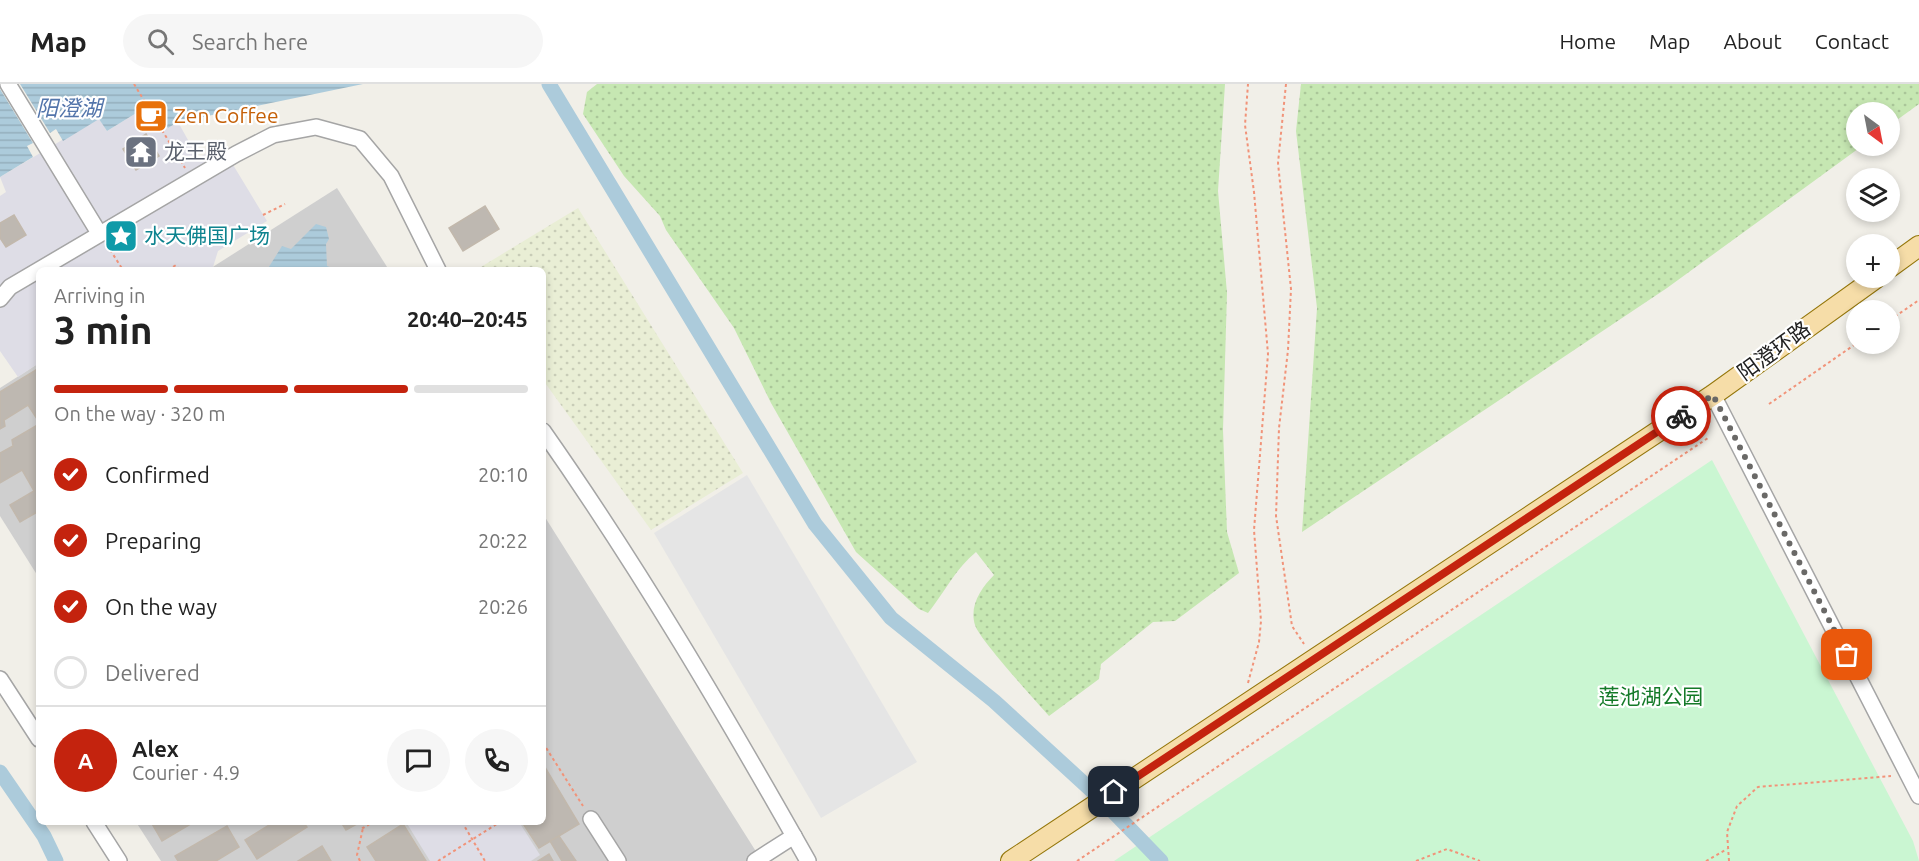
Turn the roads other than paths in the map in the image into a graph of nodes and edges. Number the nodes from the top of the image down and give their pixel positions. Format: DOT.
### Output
graph roads {
  1 [pos="8,84"];
  2 [pos="99,233"];
  3 [pos="1919,246"];
  4 [pos="1900,260"];
  5 [pos="43,267"];
  6 [pos="436,267"];
  7 [pos="36,271"];
  8 [pos="1862,288"];
  9 [pos="0,299"];
  10 [pos="1713,395"];
  11 [pos="546,435"];
  12 [pos="0,679"];
  13 [pos="36,734"];
  14 [pos="1919,796"];
  15 [pos="591,819"];
  16 [pos="96,825"];
  17 [pos="794,836"];
  18 [pos="119,861"];
  19 [pos="618,861"];
  20 [pos="755,861"];
  21 [pos="808,861"];
  22 [pos="1011,861"];
  1 -- 2 [label="street"];
  2 -- 5 [label="street"];
  2 -- 6 [label="street"];
  3 -- 4 [label="main road"];
  7 -- 9 [label="street"];
  8 -- 10 [label="main road, 阳澄环路"];
  10 -- 14 [label="street"];
  10 -- 22 [label="main road, 阳澄环路"];
  11 -- 17 [label="street"];
  12 -- 13 [label="street"];
  15 -- 19 [label="street"];
  16 -- 18 [label="street"];
  17 -- 20 [label="street"];
  17 -- 21 [label="street"];
}
